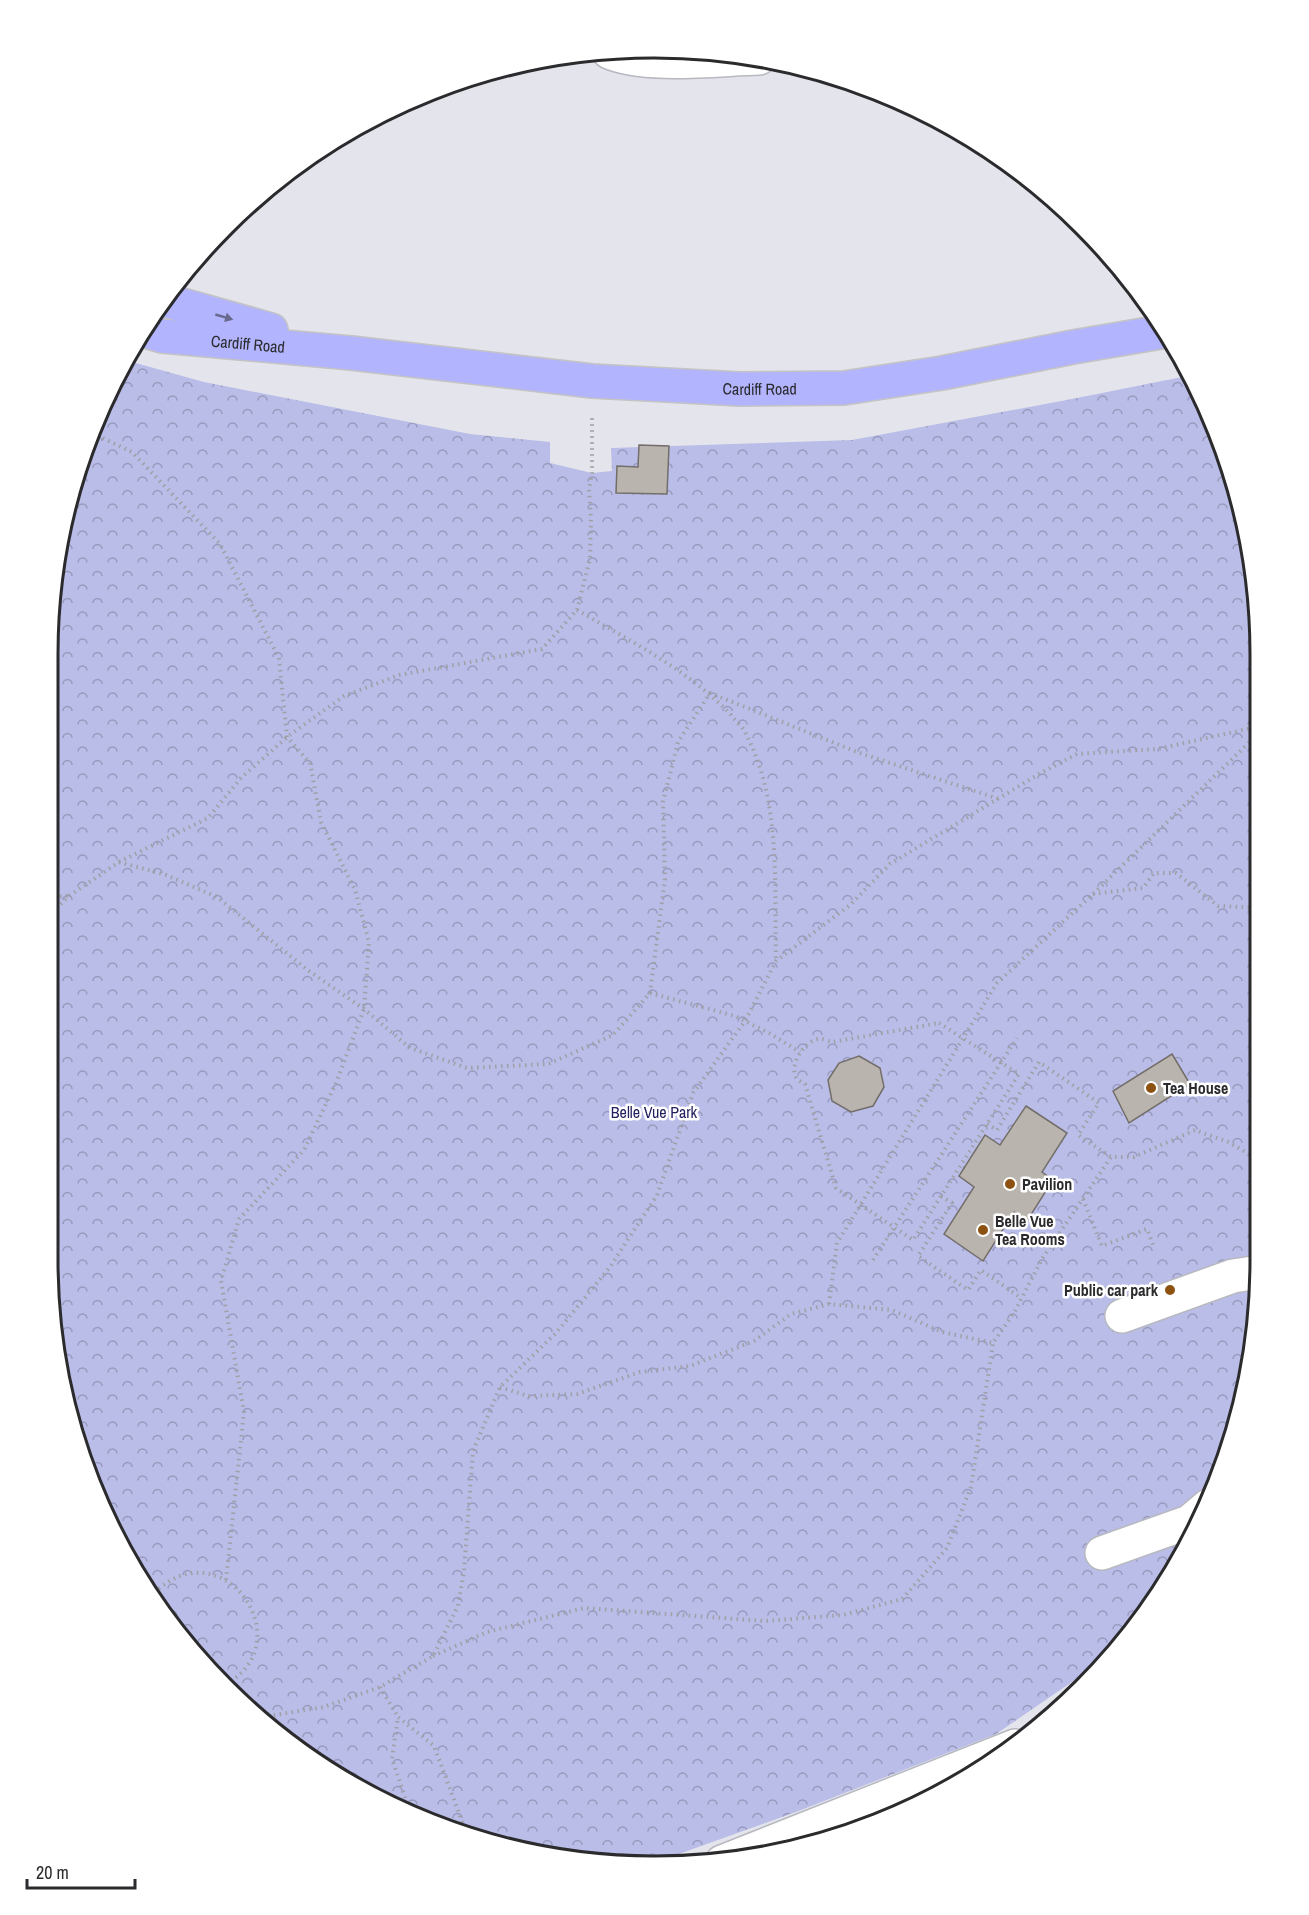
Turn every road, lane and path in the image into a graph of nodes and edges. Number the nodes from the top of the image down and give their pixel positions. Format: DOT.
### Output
graph roads {
  1 [pos="634,59"];
  2 [pos="692,60"];
  3 [pos="174,303"];
  4 [pos="153,333"];
  5 [pos="1156,333"];
  6 [pos="351,353"];
  7 [pos="592,381"];
  8 [pos="100,437"];
  9 [pos="577,610"];
  10 [pos="710,693"];
  11 [pos="1250,728"];
  12 [pos="287,737"];
  13 [pos="1250,742"];
  14 [pos="999,799"];
  15 [pos="119,862"];
  16 [pos="1093,894"];
  17 [pos="59,896"];
  18 [pos="69,896"];
  19 [pos="59,906"];
  20 [pos="1250,907"];
  21 [pos="776,961"];
  22 [pos="650,993"];
  23 [pos="364,1010"];
  24 [pos="745,1021"];
  25 [pos="1017,1038"];
  26 [pos="962,1039"];
  27 [pos="800,1052"];
  28 [pos="1001,1063"];
  29 [pos="987,1124"];
  30 [pos="1250,1155"];
  31 [pos="1111,1157"];
  32 [pos="941,1196"];
  33 [pos="1083,1198"];
  34 [pos="858,1204"];
  35 [pos="895,1228"];
  36 [pos="1154,1247"];
  37 [pos="873,1260"];
  38 [pos="1250,1274"];
  39 [pos="1022,1298"];
  40 [pos="829,1304"];
  41 [pos="1122,1316"];
  42 [pos="993,1343"];
  43 [pos="500,1387"];
  44 [pos="1190,1521"];
  45 [pos="1102,1553"];
  46 [pos="226,1580"];
  47 [pos="157,1590"];
  48 [pos="433,1656"];
  49 [pos="232,1680"];
  50 [pos="380,1687"];
  51 [pos="270,1716"];
  52 [pos="398,1717"];
  53 [pos="979,1760"];
  54 [pos="407,1802"];
  55 [pos="463,1825"];
  56 [pos="761,1847"];
  1 -- 2 [label="street"];
  3 -- 6 [label="main road, Cardiff Road, one-way"];
  4 -- 6 [label="main road, Cardiff Road"];
  5 -- 7 [label="main road, Cardiff Road"];
  6 -- 7 [label="main road, Cardiff Road"];
  7 -- 9 [label="path"];
  8 -- 12 [label="path"];
  9 -- 10 [label="path"];
  9 -- 12 [label="path"];
  10 -- 14 [label="path"];
  10 -- 21 [label="path"];
  10 -- 22 [label="path"];
  11 -- 14 [label="path"];
  12 -- 15 [label="path"];
  12 -- 23 [label="path"];
  13 -- 16 [label="path"];
  14 -- 21 [label="path"];
  15 -- 18 [label="path"];
  15 -- 23 [label="path"];
  16 -- 20 [label="path"];
  16 -- 26 [label="path"];
  17 -- 18 [label="path"];
  18 -- 19 [label="path"];
  21 -- 24 [label="path"];
  22 -- 23 [label="path"];
  22 -- 24 [label="path"];
  23 -- 46 [label="path"];
  24 -- 27 [label="path"];
  24 -- 43 [label="path"];
  25 -- 28 [label="path"];
  26 -- 27 [label="path"];
  26 -- 28 [label="path"];
  26 -- 34 [label="path"];
  27 -- 34 [label="path"];
  28 -- 29 [label="path"];
  28 -- 35 [label="path"];
  29 -- 31 [label="path"];
  29 -- 32 [label="path"];
  30 -- 31 [label="path"];
  31 -- 33 [label="path"];
  32 -- 35 [label="path"];
  32 -- 39 [label="path"];
  33 -- 36 [label="path"];
  33 -- 39 [label="path"];
  34 -- 35 [label="path"];
  34 -- 40 [label="path"];
  35 -- 37 [label="path"];
  38 -- 41 [label="street"];
  39 -- 42 [label="path"];
  40 -- 42 [label="path"];
  40 -- 43 [label="path"];
  42 -- 48 [label="path"];
  43 -- 48 [label="path"];
  44 -- 45 [label="street"];
  46 -- 47 [label="path"];
  46 -- 49 [label="path"];
  48 -- 50 [label="path"];
  50 -- 51 [label="path"];
  50 -- 52 [label="path"];
  52 -- 54 [label="path"];
  52 -- 55 [label="path"];
  53 -- 56 [label="street"];
}
